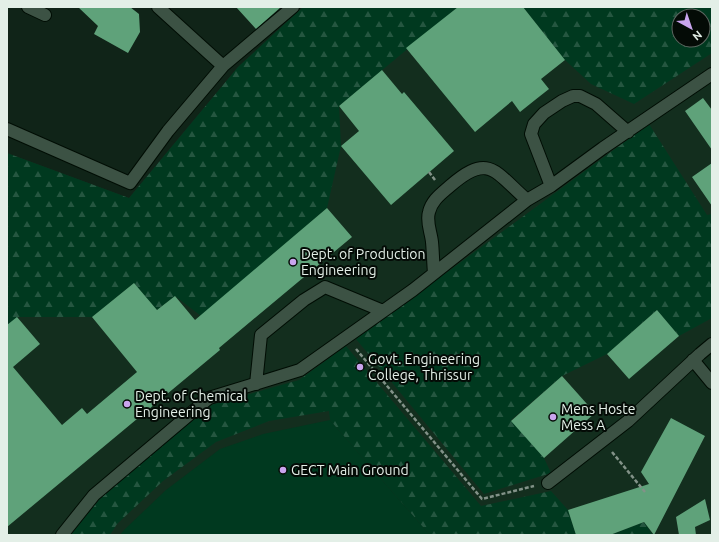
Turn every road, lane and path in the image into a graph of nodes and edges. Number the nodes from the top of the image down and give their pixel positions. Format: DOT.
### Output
graph roads {
  1 [pos="28,7"];
  2 [pos="158,7"];
  3 [pos="294,7"];
  4 [pos="45,15"];
  5 [pos="223,66"];
  6 [pos="712,74"];
  7 [pos="7,129"];
  8 [pos="628,132"];
  9 [pos="551,186"];
  10 [pos="527,200"];
  11 [pos="434,273"];
  12 [pos="383,311"];
  13 [pos="346,338"];
  14 [pos="712,344"];
  15 [pos="693,360"];
  16 [pos="712,383"];
  17 [pos="256,384"];
  18 [pos="603,441"];
  19 [pos="548,483"];
  20 [pos="644,492"];
  21 [pos="62,535"];
  1 -- 4 [label="street"];
  2 -- 5 [label="street"];
  3 -- 5 [label="street"];
  5 -- 7 [label="street"];
  6 -- 8 [label="street"];
  8 -- 9 [label="street"];
  8 -- 9 [label="street"];
  9 -- 10 [label="street"];
  10 -- 11 [label="street"];
  10 -- 11 [label="street"];
  11 -- 12 [label="street"];
  12 -- 13 [label="street"];
  12 -- 17 [label="street"];
  13 -- 17 [label="street"];
  13 -- 19 [label="path"];
  14 -- 15 [label="street"];
  15 -- 16 [label="street"];
  15 -- 18 [label="street"];
  17 -- 21 [label="street"];
  18 -- 19 [label="street"];
  18 -- 20 [label="path"];
}
